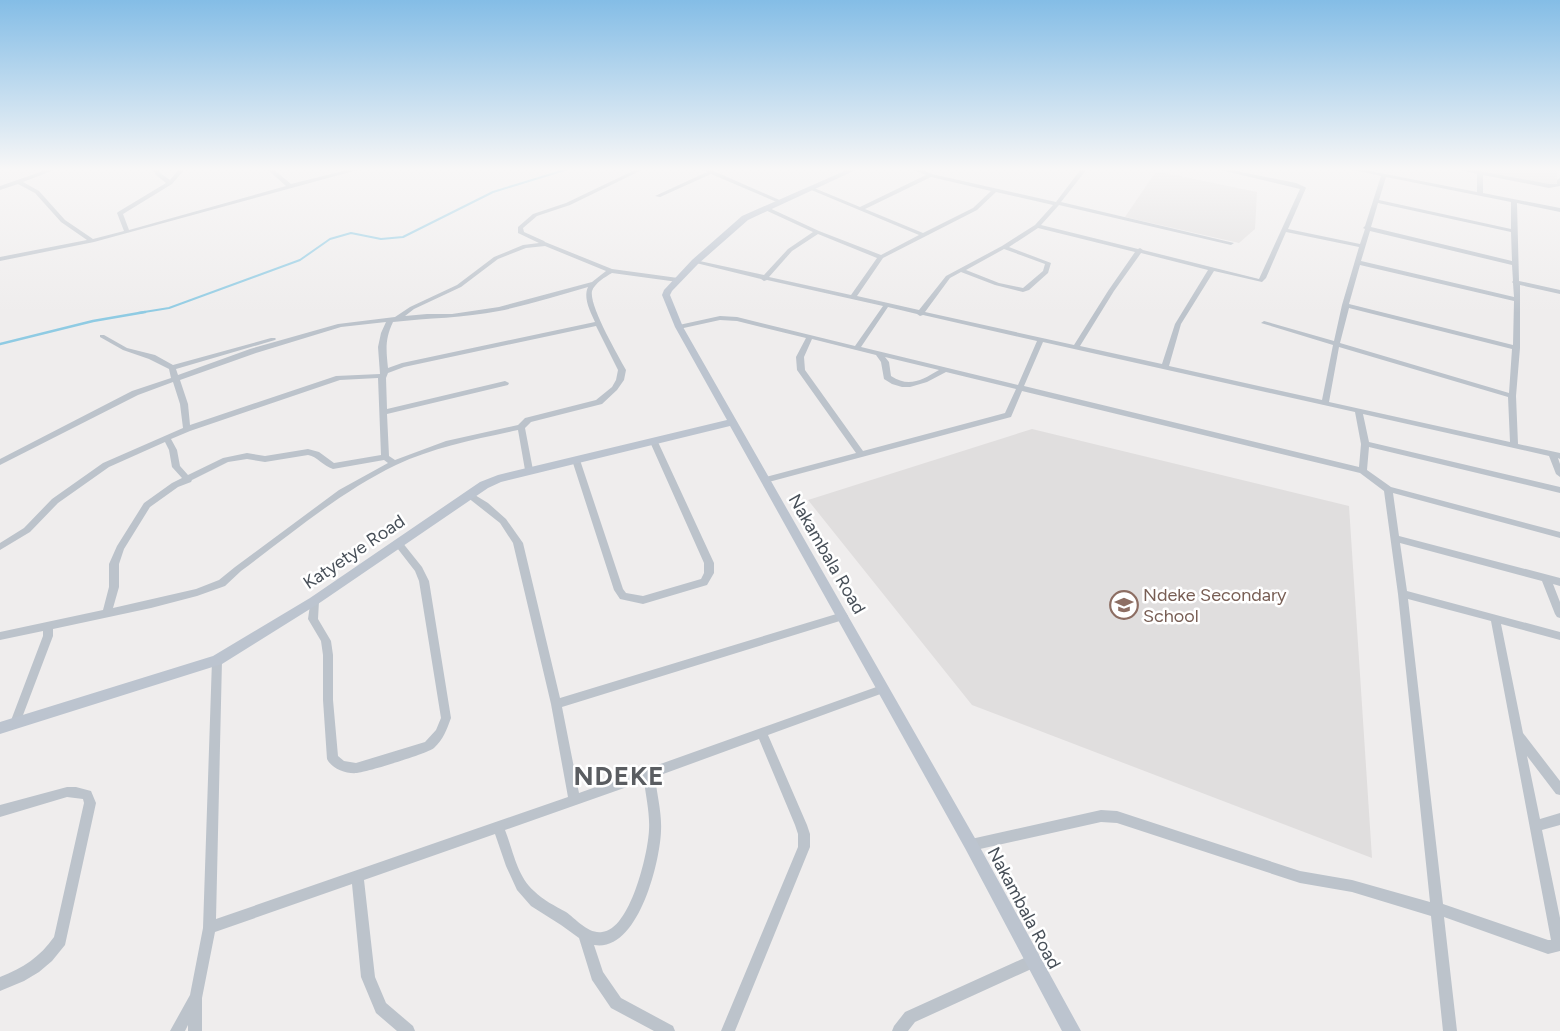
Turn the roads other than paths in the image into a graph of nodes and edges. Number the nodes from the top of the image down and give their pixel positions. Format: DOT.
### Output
graph roads {
  1 [pos="60,217"];
  2 [pos="122,217"];
  3 [pos="179,217"];
  4 [pos="532,217"];
  5 [pos="747,217"];
  6 [pos="785,217"];
  7 [pos="880,217"];
  8 [pos="959,217"];
  9 [pos="1045,217"];
  10 [pos="1116,217"];
  11 [pos="1291,217"];
  12 [pos="1370,217"];
  13 [pos="1450,217"];
  14 [pos="1514,217"];
  15 [pos="1037,226"];
  16 [pos="1366,228"];
  17 [pos="1285,230"];
  18 [pos="1514,231"];
  19 [pos="127,232"];
  20 [pos="817,232"];
  21 [pos="923,235"];
  22 [pos="92,241"];
  23 [pos="1231,243"];
  24 [pos="546,244"];
  25 [pos="1361,246"];
  26 [pos="1004,247"];
  27 [pos="1140,250"];
  28 [pos="881,257"];
  29 [pos="0,258"];
  30 [pos="695,262"];
  31 [pos="1357,262"];
  32 [pos="1516,264"];
  33 [pos="1212,269"];
  34 [pos="961,270"];
  35 [pos="611,271"];
  36 [pos="764,279"];
  37 [pos="678,280"];
  38 [pos="1515,282"];
  39 [pos="595,283"];
  40 [pos="1560,292"];
  41 [pos="852,297"];
  42 [pos="1517,300"];
  43 [pos="1345,305"];
  44 [pos="886,306"];
  45 [pos="920,314"];
  46 [pos="393,319"];
  47 [pos="599,323"];
  48 [pos="1264,323"];
  49 [pos="679,327"];
  50 [pos="322,330"];
  51 [pos="102,336"];
  52 [pos="810,337"];
  53 [pos="1041,340"];
  54 [pos="1338,343"];
  55 [pos="1077,346"];
  56 [pos="858,348"];
  57 [pos="1516,348"];
  58 [pos="877,352"];
  59 [pos="1165,367"];
  60 [pos="172,368"];
  61 [pos="946,369"];
  62 [pos="383,374"];
  63 [pos="175,378"];
  64 [pos="505,383"];
  65 [pos="1019,388"];
  66 [pos="1512,396"];
  67 [pos="1325,403"];
  68 [pos="1358,410"];
  69 [pos="384,412"];
  70 [pos="732,422"];
  71 [pos="522,427"];
  72 [pos="187,429"];
  73 [pos="167,439"];
  74 [pos="654,442"];
  75 [pos="1365,444"];
  76 [pos="1514,445"];
  77 [pos="860,453"];
  78 [pos="1556,455"];
  79 [pos="385,457"];
  80 [pos="576,460"];
  81 [pos="0,462"];
  82 [pos="394,463"];
  83 [pos="529,470"];
  84 [pos="1363,471"];
  85 [pos="1560,474"];
  86 [pos="188,480"];
  87 [pos="764,480"];
  88 [pos="1388,490"];
  89 [pos="1560,490"];
  90 [pos="470,495"];
  91 [pos="1560,535"];
  92 [pos="1394,538"];
  93 [pos="399,544"];
  94 [pos="0,547"];
  95 [pos="1546,578"];
  96 [pos="1560,582"];
  97 [pos="1403,594"];
  98 [pos="314,601"];
  99 [pos="107,612"];
  100 [pos="1560,614"];
  101 [pos="843,616"];
  102 [pos="1495,619"];
  103 [pos="48,626"];
  104 [pos="0,636"];
  105 [pos="1560,636"];
  106 [pos="217,660"];
  107 [pos="882,689"];
  108 [pos="556,704"];
  109 [pos="15,723"];
  110 [pos="0,728"];
  111 [pos="762,733"];
  112 [pos="1518,734"];
  113 [pos="649,774"];
  114 [pos="1560,790"];
  115 [pos="574,799"];
  116 [pos="0,811"];
  117 [pos="1560,819"];
  118 [pos="498,826"];
  119 [pos="1537,826"];
  120 [pos="971,846"];
  121 [pos="357,876"];
  122 [pos="1437,909"];
  123 [pos="209,928"];
  124 [pos="585,935"];
  125 [pos="1033,961"];
  126 [pos="0,984"];
  127 [pos="196,997"];
  128 [pos="177,1031"];
  129 [pos="195,1031"];
  130 [pos="408,1031"];
  131 [pos="668,1031"];
  132 [pos="728,1031"];
  133 [pos="899,1031"];
  134 [pos="1072,1031"];
  135 [pos="1450,1031"];
  1 -- 22 [label="street"];
  2 -- 19 [label="street"];
  3 -- 19 [label="street"];
  4 -- 24 [label="street"];
  5 -- 30 [label="main road, Nakambala Road"];
  6 -- 20 [label="street"];
  7 -- 21 [label="street"];
  8 -- 21 [label="street"];
  9 -- 15 [label="street"];
  10 -- 23 [label="street"];
  11 -- 17 [label="street"];
  12 -- 16 [label="street"];
  13 -- 18 [label="street"];
  14 -- 18 [label="street"];
  15 -- 26 [label="street"];
  15 -- 27 [label="street"];
  16 -- 25 [label="street"];
  16 -- 32 [label="street"];
  17 -- 25 [label="street"];
  17 -- 33 [label="street"];
  18 -- 32 [label="street"];
  19 -- 22 [label="street"];
  20 -- 28 [label="street"];
  20 -- 36 [label="street"];
  21 -- 28 [label="street"];
  22 -- 29 [label="street"];
  24 -- 35 [label="street"];
  24 -- 46 [label="street"];
  25 -- 31 [label="street"];
  26 -- 34 [label="street"];
  26 -- 34 [label="street"];
  27 -- 33 [label="street"];
  27 -- 55 [label="street"];
  28 -- 41 [label="street"];
  30 -- 36 [label="street"];
  30 -- 37 [label="main road, Nakambala Road"];
  31 -- 42 [label="street"];
  31 -- 43 [label="street"];
  32 -- 38 [label="street"];
  33 -- 59 [label="street"];
  34 -- 45 [label="street"];
  35 -- 37 [label="street"];
  35 -- 39 [label="street"];
  36 -- 41 [label="street"];
  37 -- 49 [label="main road, Nakambala Road"];
  38 -- 40 [label="street"];
  38 -- 42 [label="street"];
  39 -- 46 [label="street"];
  39 -- 47 [label="street"];
  41 -- 44 [label="street"];
  42 -- 57 [label="street"];
  43 -- 54 [label="street"];
  43 -- 57 [label="street"];
  44 -- 45 [label="street"];
  44 -- 56 [label="street"];
  45 -- 53 [label="street"];
  46 -- 50 [label="street"];
  46 -- 62 [label="street"];
  47 -- 62 [label="street"];
  47 -- 71 [label="street"];
  48 -- 54 [label="street"];
  49 -- 52 [label="street"];
  49 -- 70 [label="main road, Nakambala Road"];
  50 -- 60 [label="street"];
  50 -- 63 [label="street"];
  51 -- 60 [label="street"];
  52 -- 56 [label="street"];
  52 -- 77 [label="street"];
  53 -- 55 [label="street"];
  53 -- 65 [label="street"];
  54 -- 66 [label="street"];
  54 -- 67 [label="street"];
  55 -- 59 [label="street"];
  56 -- 58 [label="street"];
  57 -- 66 [label="street"];
  58 -- 61 [label="street"];
  58 -- 61 [label="street"];
  59 -- 67 [label="street"];
  60 -- 63 [label="street"];
  61 -- 65 [label="street"];
  62 -- 69 [label="street"];
  62 -- 72 [label="street"];
  63 -- 72 [label="street"];
  63 -- 81 [label="street"];
  64 -- 69 [label="street"];
  65 -- 77 [label="street"];
  65 -- 84 [label="street"];
  66 -- 76 [label="street"];
  67 -- 68 [label="street"];
  68 -- 75 [label="street"];
  68 -- 76 [label="street"];
  69 -- 79 [label="street"];
  70 -- 74 [label="main road, Katyetye Road"];
  70 -- 87 [label="main road, Nakambala Road"];
  71 -- 82 [label="street"];
  71 -- 83 [label="street"];
  72 -- 73 [label="street"];
  73 -- 86 [label="street"];
  73 -- 94 [label="street"];
  74 -- 80 [label="main road, Katyetye Road"];
  74 -- 80 [label="street"];
  75 -- 84 [label="street"];
  75 -- 89 [label="street"];
  76 -- 78 [label="street"];
  77 -- 87 [label="street"];
  78 -- 85 [label="street"];
  79 -- 82 [label="street"];
  79 -- 86 [label="street"];
  80 -- 83 [label="main road, Katyetye Road"];
  82 -- 99 [label="street"];
  83 -- 90 [label="main road, Katyetye Road"];
  84 -- 88 [label="street"];
  86 -- 99 [label="street"];
  87 -- 101 [label="main road, Nakambala Road"];
  88 -- 91 [label="street"];
  88 -- 92 [label="street"];
  90 -- 93 [label="main road, Katyetye Road"];
  90 -- 108 [label="street"];
  92 -- 95 [label="street"];
  92 -- 97 [label="street"];
  93 -- 98 [label="main road, Katyetye Road"];
  93 -- 98 [label="street"];
  95 -- 96 [label="street"];
  95 -- 100 [label="street"];
  97 -- 102 [label="street"];
  97 -- 122 [label="street"];
  98 -- 106 [label="main road, Katyetye Road"];
  99 -- 103 [label="street"];
  101 -- 107 [label="main road, Nakambala Road"];
  101 -- 108 [label="street"];
  102 -- 105 [label="street"];
  102 -- 112 [label="street"];
  103 -- 104 [label="street"];
  103 -- 109 [label="street"];
  106 -- 109 [label="main road, Katyetye Road"];
  106 -- 123 [label="street"];
  107 -- 111 [label="street"];
  107 -- 120 [label="main road, Nakambala Road"];
  108 -- 115 [label="street"];
  109 -- 110 [label="main road, Katyetye Road"];
  111 -- 113 [label="street"];
  111 -- 132 [label="street"];
  112 -- 114 [label="street"];
  112 -- 119 [label="street"];
  113 -- 115 [label="street"];
  113 -- 124 [label="street"];
  115 -- 118 [label="street"];
  116 -- 126 [label="street"];
  117 -- 119 [label="street"];
  118 -- 121 [label="street"];
  118 -- 124 [label="street"];
  119 -- 122 [label="street"];
  120 -- 122 [label="street"];
  120 -- 125 [label="main road, Nakambala Road"];
  121 -- 123 [label="street"];
  121 -- 130 [label="street"];
  122 -- 135 [label="street"];
  123 -- 127 [label="street"];
  124 -- 131 [label="street"];
  125 -- 133 [label="street"];
  125 -- 134 [label="main road, Nakambala Road"];
  127 -- 128 [label="street"];
  127 -- 129 [label="street"];
}
